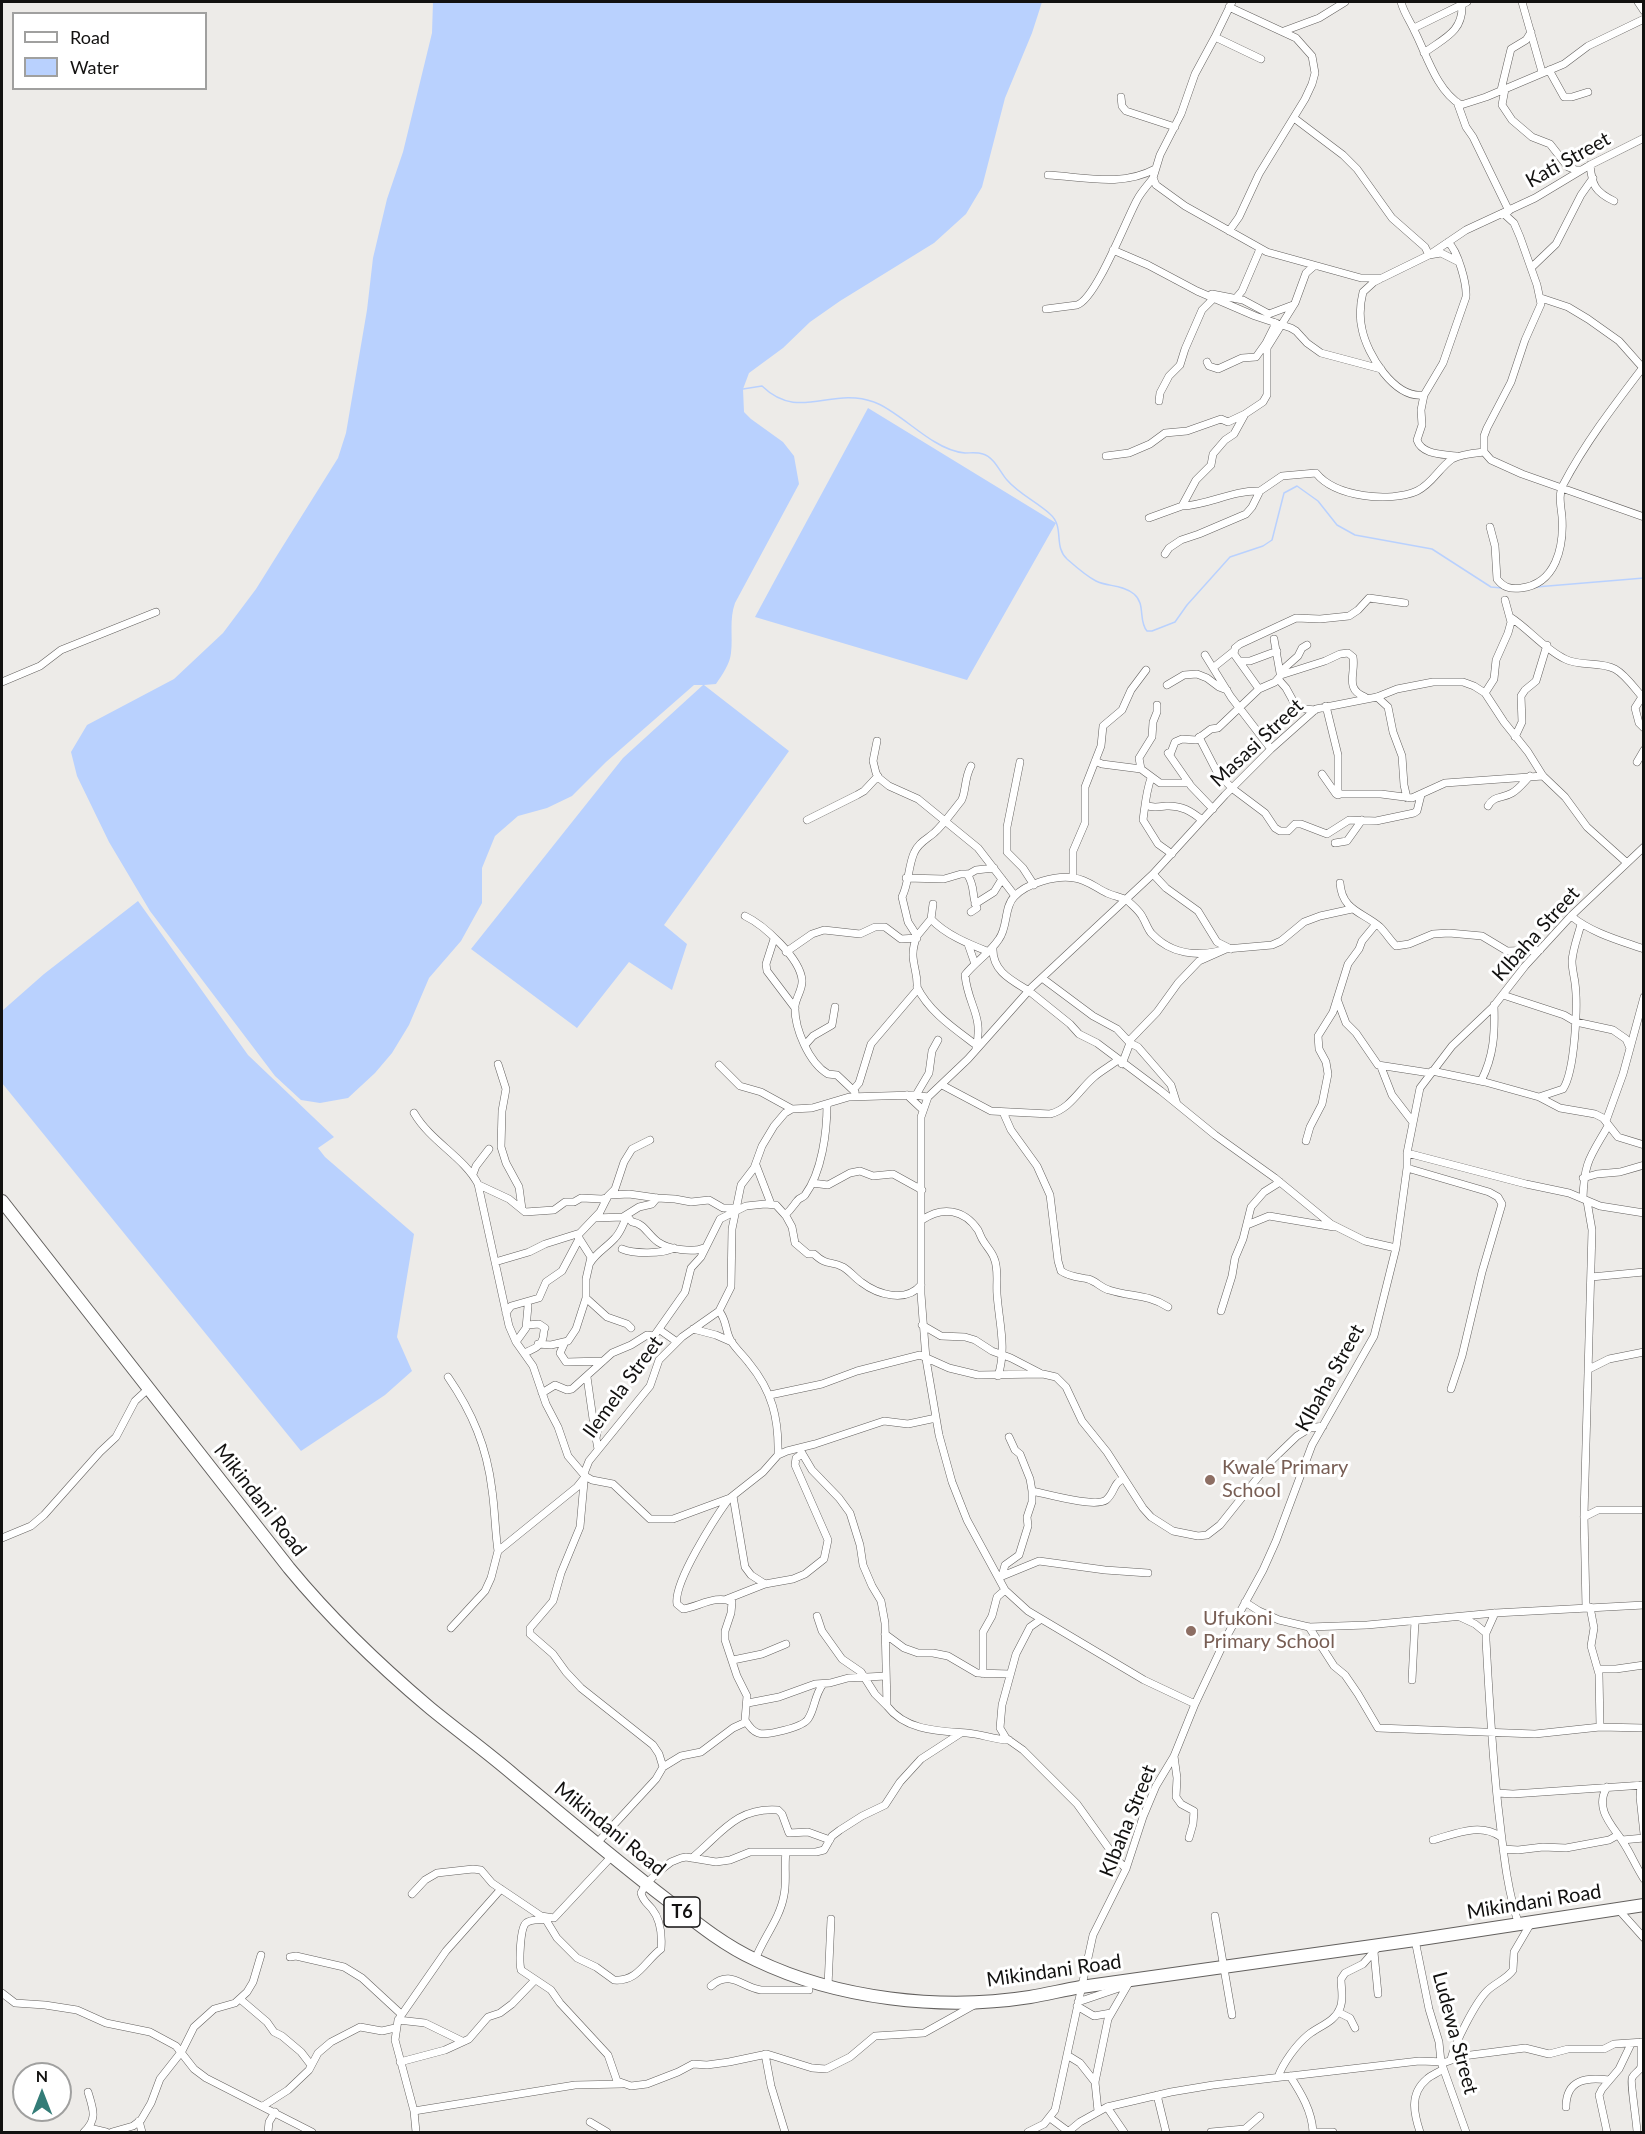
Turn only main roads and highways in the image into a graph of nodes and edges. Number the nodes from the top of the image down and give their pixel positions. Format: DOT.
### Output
graph roads {
  1 [pos="2,1201"];
  2 [pos="1644,1905"];
  1 -- 2 [label="highway, Mikindani Road / T6"];
}
